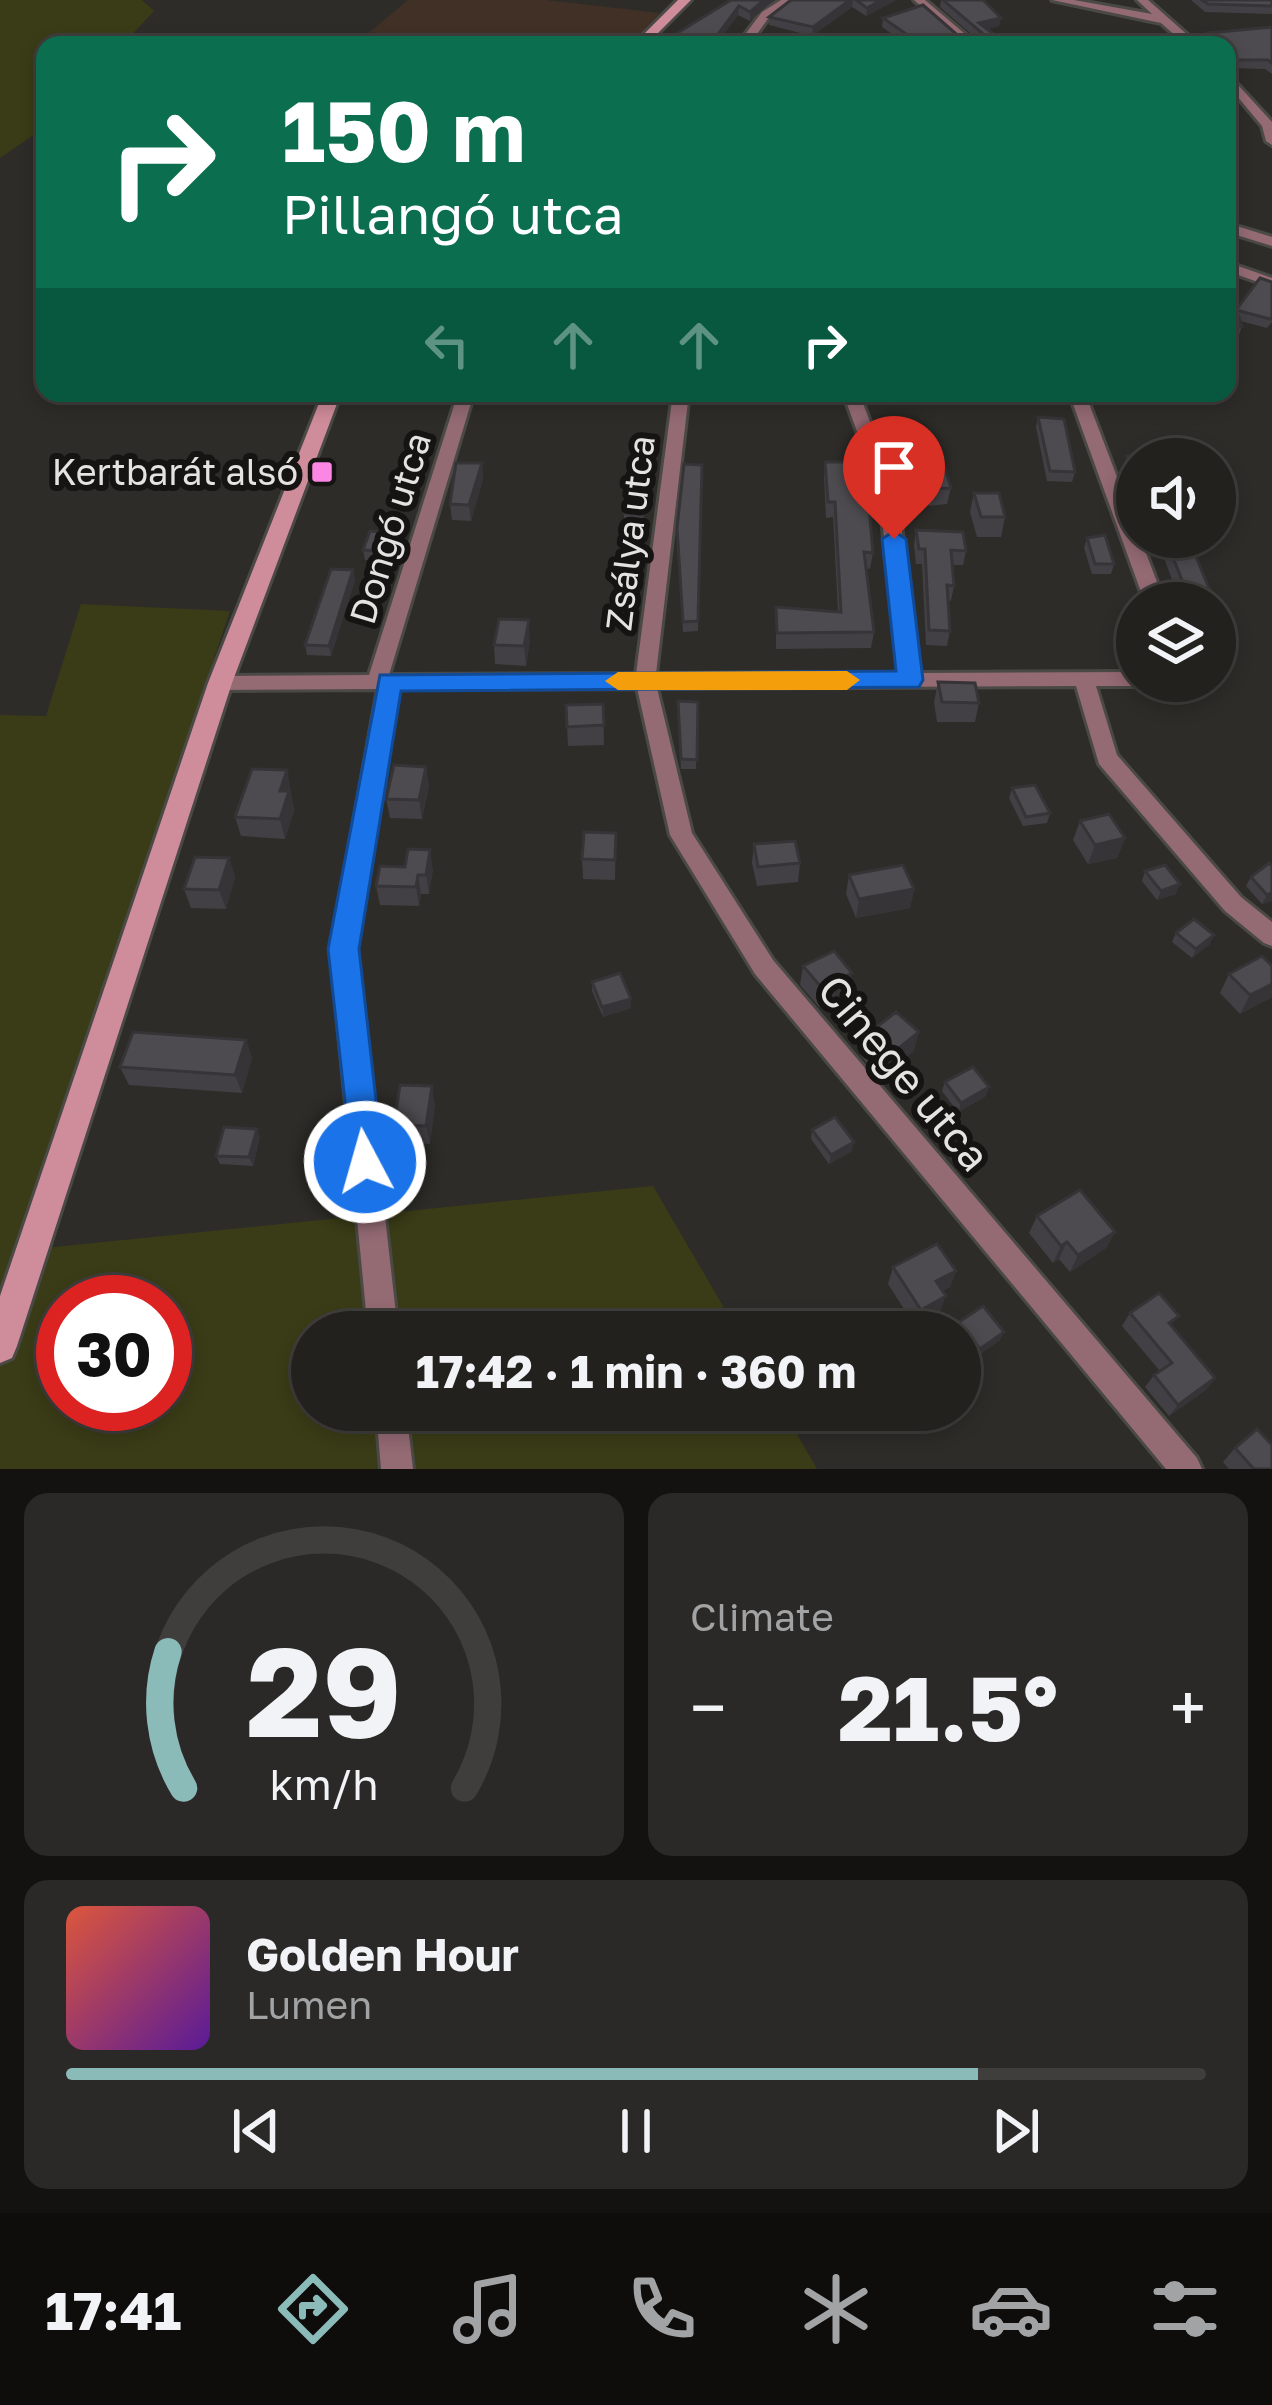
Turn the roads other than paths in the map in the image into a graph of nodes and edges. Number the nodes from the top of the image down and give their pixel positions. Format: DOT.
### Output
graph roads {
  1 [pos="685,0"];
  2 [pos="789,0"];
  3 [pos="919,0"];
  4 [pos="1057,0"];
  5 [pos="1115,0"];
  6 [pos="1142,0"];
  7 [pos="1099,8"];
  8 [pos="1164,20"];
  9 [pos="648,36"];
  10 [pos="750,36"];
  11 [pos="961,36"];
  12 [pos="1183,36"];
  13 [pos="1236,88"];
  14 [pos="1272,141"];
  15 [pos="1236,230"];
  16 [pos="1272,242"];
  17 [pos="1236,269"];
  18 [pos="1272,283"];
  19 [pos="329,402"];
  20 [pos="463,402"];
  21 [pos="680,402"];
  22 [pos="854,402"];
  23 [pos="1080,402"];
  24 [pos="1147,582"];
  25 [pos="910,680"];
  26 [pos="1084,680"];
  27 [pos="1116,680"];
  28 [pos="645,681"];
  29 [pos="220,682"];
  30 [pos="383,682"];
  31 [pos="1272,936"];
  32 [pos="381,1311"];
  33 [pos="0,1346"];
  34 [pos="393,1431"];
  35 [pos="397,1469"];
  36 [pos="1186,1469"];
  1 -- 9 [label="street"];
  2 -- 10 [label="street"];
  3 -- 11 [label="street"];
  4 -- 7 [label="street"];
  5 -- 7 [label="street"];
  6 -- 8 [label="street"];
  7 -- 8 [label="street"];
  8 -- 12 [label="street"];
  13 -- 14 [label="street"];
  15 -- 16 [label="street"];
  17 -- 18 [label="street"];
  19 -- 29 [label="street"];
  20 -- 30 [label="street, Dongó utca"];
  21 -- 28 [label="street, Zsálya utca"];
  22 -- 25 [label="street"];
  23 -- 24 [label="street"];
  25 -- 26 [label="street"];
  25 -- 28 [label="street"];
  26 -- 27 [label="street"];
  26 -- 31 [label="street"];
  28 -- 30 [label="street"];
  28 -- 36 [label="street, Cinege utca"];
  29 -- 30 [label="street"];
  29 -- 33 [label="street"];
  30 -- 32 [label="street, Dongó utca"];
  34 -- 35 [label="street"];
}
